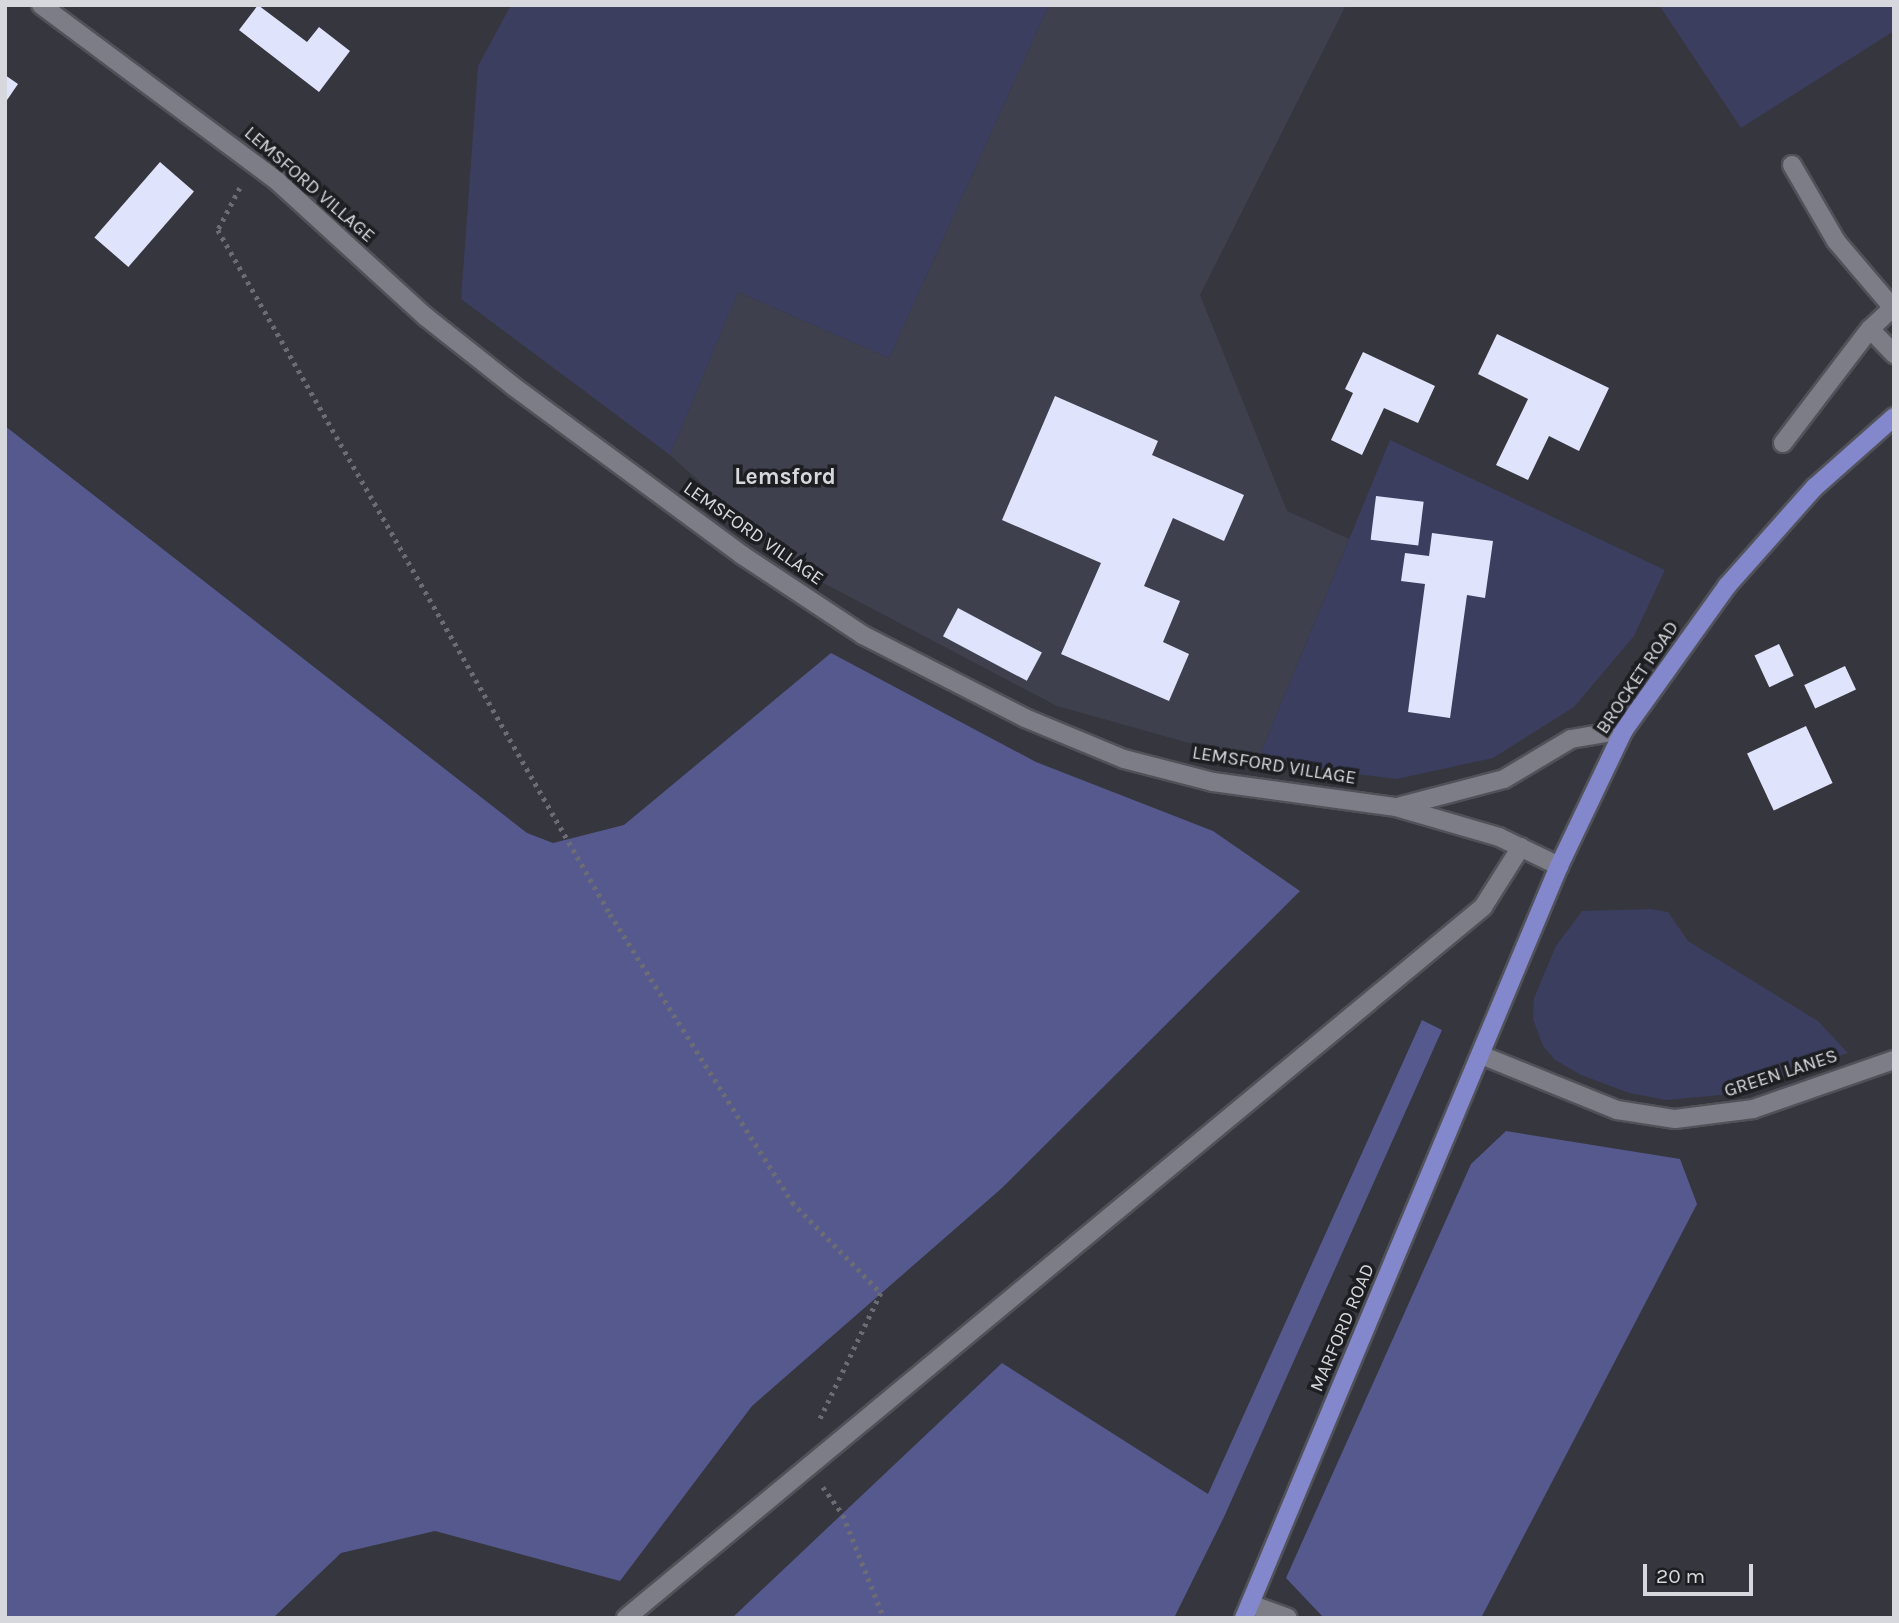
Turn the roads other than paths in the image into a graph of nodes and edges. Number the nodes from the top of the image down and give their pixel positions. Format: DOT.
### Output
graph roads {
  1 [pos="41,5"];
  2 [pos="1791,165"];
  3 [pos="1893,308"];
  4 [pos="1870,329"];
  5 [pos="1894,354"];
  6 [pos="1894,417"];
  7 [pos="1783,443"];
  8 [pos="1624,730"];
  9 [pos="1396,807"];
  10 [pos="1521,847"];
  11 [pos="1559,866"];
  12 [pos="1481,1055"];
  13 [pos="1894,1060"];
  14 [pos="1247,1611"];
  15 [pos="625,1618"];
  16 [pos="1288,1618"];
  1 -- 9 [label="street, LEMSFORD VILLAGE"];
  2 -- 3 [label="street"];
  3 -- 4 [label="street"];
  4 -- 5 [label="street"];
  4 -- 7 [label="street"];
  6 -- 8 [label="main road, BROCKET ROAD"];
  8 -- 9 [label="street"];
  8 -- 11 [label="main road, BROCKET ROAD"];
  9 -- 10 [label="street, LEMSFORD VILLAGE"];
  10 -- 11 [label="street, LEMSFORD VILLAGE"];
  10 -- 15 [label="street"];
  11 -- 12 [label="main road, BROCKET ROAD"];
  12 -- 13 [label="street, GREEN LANES"];
  12 -- 14 [label="main road, MARFORD ROAD"];
  14 -- 16 [label="street"];
}
